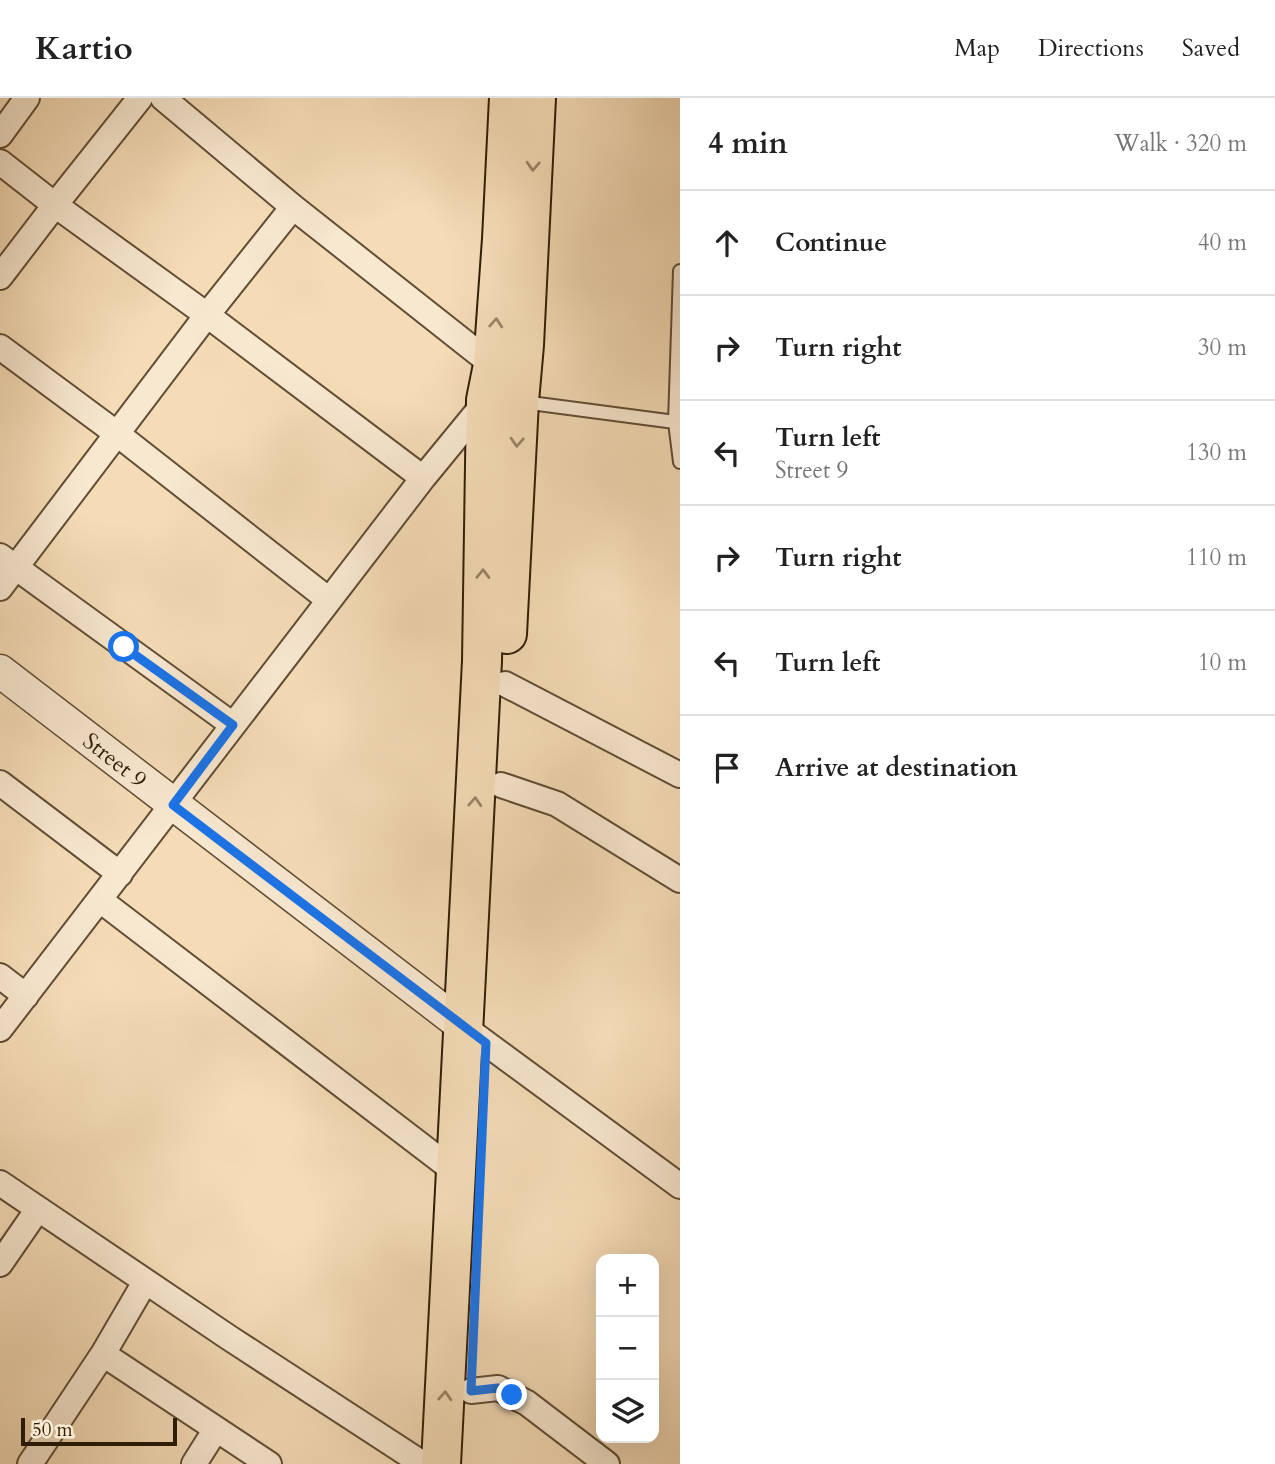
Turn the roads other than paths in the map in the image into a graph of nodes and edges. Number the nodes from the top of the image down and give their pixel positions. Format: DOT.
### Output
graph roads {
  1 [pos="27,98"];
  2 [pos="140,98"];
  3 [pos="163,98"];
  4 [pos="509,98"];
  5 [pos="536,98"];
  6 [pos="0,135"];
  7 [pos="0,162"];
  8 [pos="55,205"];
  9 [pos="293,207"];
  10 [pos="680,271"];
  11 [pos="0,277"];
  12 [pos="207,315"];
  13 [pos="0,347"];
  14 [pos="505,385"];
  15 [pos="675,422"];
  16 [pos="116,433"];
  17 [pos="680,463"];
  18 [pos="423,478"];
  19 [pos="8,562"];
  20 [pos="0,588"];
  21 [pos="329,600"];
  22 [pos="0,671"];
  23 [pos="505,684"];
  24 [pos="233,725"];
  25 [pos="680,775"];
  26 [pos="0,783"];
  27 [pos="501,785"];
  28 [pos="173,805"];
  29 [pos="120,874"];
  30 [pos="680,880"];
  31 [pos="100,900"];
  32 [pos="0,976"];
  33 [pos="26,996"];
  34 [pos="0,1030"];
  35 [pos="475,1035"];
  36 [pos="457,1173"];
  37 [pos="0,1183"];
  38 [pos="680,1186"];
  39 [pos="38,1209"];
  40 [pos="0,1264"];
  41 [pos="145,1282"];
  42 [pos="103,1354"];
  43 [pos="471,1391"];
  44 [pos="216,1429"];
  45 [pos="30,1464"];
  46 [pos="194,1464"];
  47 [pos="269,1464"];
  48 [pos="424,1464"];
  49 [pos="441,1464"];
  50 [pos="467,1464"];
  51 [pos="607,1464"];
  1 -- 6 [label="street"];
  2 -- 8 [label="street"];
  3 -- 9 [label="street"];
  14 -- 4 [label="main road, one-way"];
  5 -- 14 [label="main road, one-way"];
  7 -- 8 [label="street"];
  8 -- 11 [label="street"];
  8 -- 12 [label="street"];
  9 -- 12 [label="street"];
  9 -- 14 [label="street"];
  10 -- 15 [label="lane"];
  12 -- 16 [label="street"];
  12 -- 18 [label="street"];
  13 -- 16 [label="street"];
  14 -- 15 [label="lane"];
  14 -- 18 [label="street"];
  14 -- 23 [label="main road, one-way"];
  35 -- 14 [label="main road, one-way"];
  15 -- 17 [label="lane"];
  16 -- 19 [label="street"];
  16 -- 21 [label="street"];
  18 -- 21 [label="street"];
  19 -- 20 [label="street"];
  19 -- 24 [label="street"];
  21 -- 24 [label="street"];
  22 -- 28 [label="street, Street 9"];
  23 -- 25 [label="street"];
  23 -- 27 [label="main road"];
  24 -- 28 [label="street"];
  26 -- 29 [label="street"];
  27 -- 30 [label="street"];
  27 -- 35 [label="main road"];
  28 -- 29 [label="street"];
  28 -- 35 [label="street, Street 9"];
  29 -- 31 [label="street"];
  31 -- 33 [label="street"];
  31 -- 36 [label="street"];
  32 -- 33 [label="street"];
  33 -- 34 [label="street"];
  35 -- 36 [label="main road"];
  35 -- 38 [label="street"];
  35 -- 43 [label="main road"];
  49 -- 36 [label="main road, one-way"];
  37 -- 39 [label="street"];
  39 -- 40 [label="street"];
  39 -- 41 [label="street"];
  41 -- 42 [label="street"];
  41 -- 48 [label="street"];
  42 -- 44 [label="street"];
  42 -- 45 [label="street"];
  43 -- 50 [label="main road"];
  43 -- 51 [label="street"];
  44 -- 46 [label="street"];
  44 -- 47 [label="street"];
}
